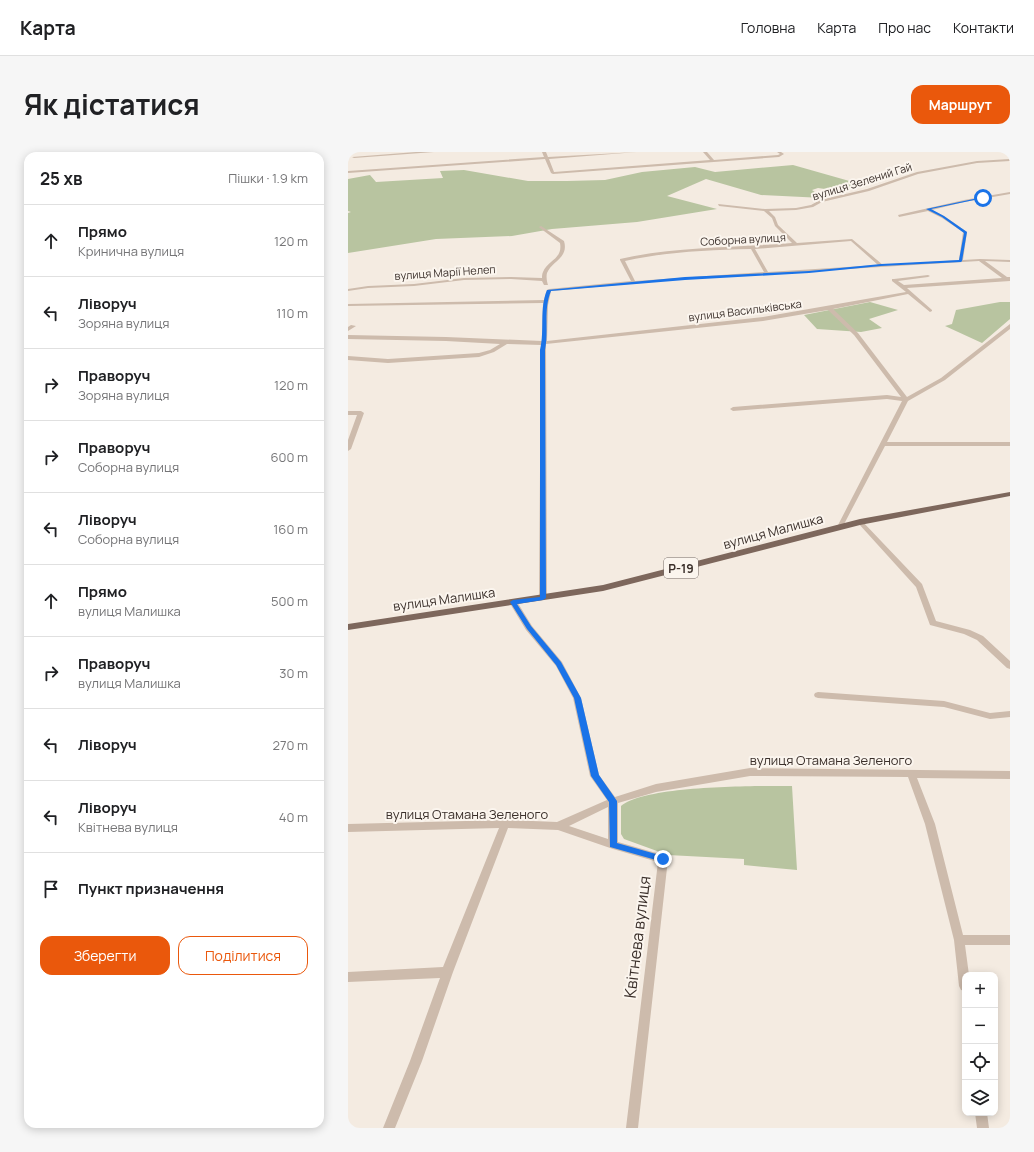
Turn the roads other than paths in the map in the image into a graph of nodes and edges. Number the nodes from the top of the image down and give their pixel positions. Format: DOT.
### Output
graph roads {
  1 [pos="354,152"];
  2 [pos="432,152"];
  3 [pos="544,152"];
  4 [pos="635,152"];
  5 [pos="705,152"];
  6 [pos="780,152"];
  7 [pos="784,152"];
  8 [pos="618,153"];
  9 [pos="354,157"];
  10 [pos="546,158"];
  11 [pos="622,158"];
  12 [pos="1010,160"];
  13 [pos="713,161"];
  14 [pos="624,163"];
  15 [pos="628,167"];
  16 [pos="350,172"];
  17 [pos="1010,193"];
  18 [pos="719,205"];
  19 [pos="928,209"];
  20 [pos="765,210"];
  21 [pos="899,216"];
  22 [pos="541,227"];
  23 [pos="796,245"];
  24 [pos="752,248"];
  25 [pos="980,260"];
  26 [pos="961,261"];
  27 [pos="1010,261"];
  28 [pos="881,265"];
  29 [pos="766,273"];
  30 [pos="928,276"];
  31 [pos="544,280"];
  32 [pos="1009,280"];
  33 [pos="634,283"];
  34 [pos="903,287"];
  35 [pos="348,290"];
  36 [pos="549,290"];
  37 [pos="908,292"];
  38 [pos="545,301"];
  39 [pos="348,305"];
  40 [pos="828,308"];
  41 [pos="930,311"];
  42 [pos="1010,326"];
  43 [pos="348,337"];
  44 [pos="506,342"];
  45 [pos="544,343"];
  46 [pos="348,358"];
  47 [pos="906,400"];
  48 [pos="733,410"];
  49 [pos="348,412"];
  50 [pos="883,444"];
  51 [pos="1010,444"];
  52 [pos="348,449"];
  53 [pos="1010,494"];
  54 [pos="860,522"];
  55 [pos="840,527"];
  56 [pos="543,598"];
  57 [pos="513,602"];
  58 [pos="348,627"];
  59 [pos="1010,666"];
  60 [pos="818,695"];
  61 [pos="1010,714"];
  62 [pos="912,774"];
  63 [pos="1010,775"];
  64 [pos="613,801"];
  65 [pos="506,824"];
  66 [pos="558,826"];
  67 [pos="348,828"];
  68 [pos="613,845"];
  69 [pos="959,940"];
  70 [pos="1010,940"];
  71 [pos="447,972"];
  72 [pos="963,972"];
  73 [pos="348,977"];
  74 [pos="981,1116"];
  75 [pos="389,1128"];
  76 [pos="632,1128"];
  77 [pos="983,1128"];
  1 -- 9 [label="street"];
  2 -- 9 [label="street"];
  3 -- 10 [label="street"];
  4 -- 8 [label="street"];
  5 -- 13 [label="street"];
  6 -- 7 [label="street"];
  6 -- 13 [label="street"];
  8 -- 10 [label="street"];
  8 -- 11 [label="street"];
  9 -- 16 [label="street"];
  10 -- 15 [label="street"];
  10 -- 16 [label="street"];
  12 -- 20 [label="street, вулиця Зелений Гай"];
  13 -- 15 [label="street"];
  14 -- 15 [label="street"];
  17 -- 19 [label="street"];
  18 -- 20 [label="street, вулиця Зелений Гай"];
  19 -- 21 [label="street"];
  19 -- 26 [label="street"];
  20 -- 23 [label="street"];
  22 -- 31 [label="street"];
  23 -- 24 [label="street, Соборна вулиця"];
  23 -- 28 [label="street, Соборна вулиця"];
  24 -- 29 [label="street"];
  24 -- 33 [label="street, Соборна вулиця"];
  25 -- 26 [label="street"];
  25 -- 27 [label="street"];
  25 -- 32 [label="street"];
  26 -- 28 [label="street"];
  28 -- 29 [label="street"];
  29 -- 33 [label="street"];
  30 -- 34 [label="street"];
  31 -- 35 [label="street, вулиця Марії Нелеп"];
  31 -- 36 [label="street"];
  32 -- 34 [label="street"];
  33 -- 36 [label="street"];
  34 -- 37 [label="street"];
  36 -- 38 [label="street"];
  37 -- 40 [label="street, вулиця Васильківська"];
  37 -- 41 [label="street"];
  38 -- 39 [label="street"];
  38 -- 45 [label="street"];
  40 -- 45 [label="street, вулиця Васильківська"];
  40 -- 47 [label="street"];
  42 -- 47 [label="street"];
  43 -- 44 [label="street, вулиця Васильківська"];
  44 -- 45 [label="street, вулиця Васильківська"];
  44 -- 46 [label="street"];
  45 -- 56 [label="street"];
  47 -- 48 [label="street"];
  47 -- 50 [label="street"];
  49 -- 52 [label="street"];
  50 -- 51 [label="street"];
  50 -- 55 [label="street"];
  53 -- 54 [label="main road, вулиця Малишка / Р-19"];
  54 -- 55 [label="main road, вулиця Малишка / Р-19"];
  54 -- 59 [label="street"];
  55 -- 56 [label="main road, вулиця Малишка / Р-19"];
  56 -- 57 [label="main road, вулиця Малишка / Р-19"];
  57 -- 58 [label="main road, вулиця Малишка / Р-19"];
  57 -- 64 [label="street"];
  60 -- 61 [label="street"];
  62 -- 63 [label="street, вулиця Отамана Зеленого"];
  62 -- 64 [label="street, вулиця Отамана Зеленого"];
  62 -- 69 [label="street"];
  64 -- 66 [label="street, вулиця Отамана Зеленого"];
  64 -- 68 [label="street"];
  65 -- 66 [label="street, вулиця Отамана Зеленого"];
  65 -- 67 [label="street, вулиця Отамана Зеленого"];
  65 -- 71 [label="street"];
  66 -- 68 [label="street, Квітнева вулиця"];
  68 -- 76 [label="street, Квітнева вулиця"];
  69 -- 70 [label="street"];
  69 -- 72 [label="street"];
  71 -- 73 [label="street"];
  71 -- 75 [label="street"];
  74 -- 77 [label="street"];
}
